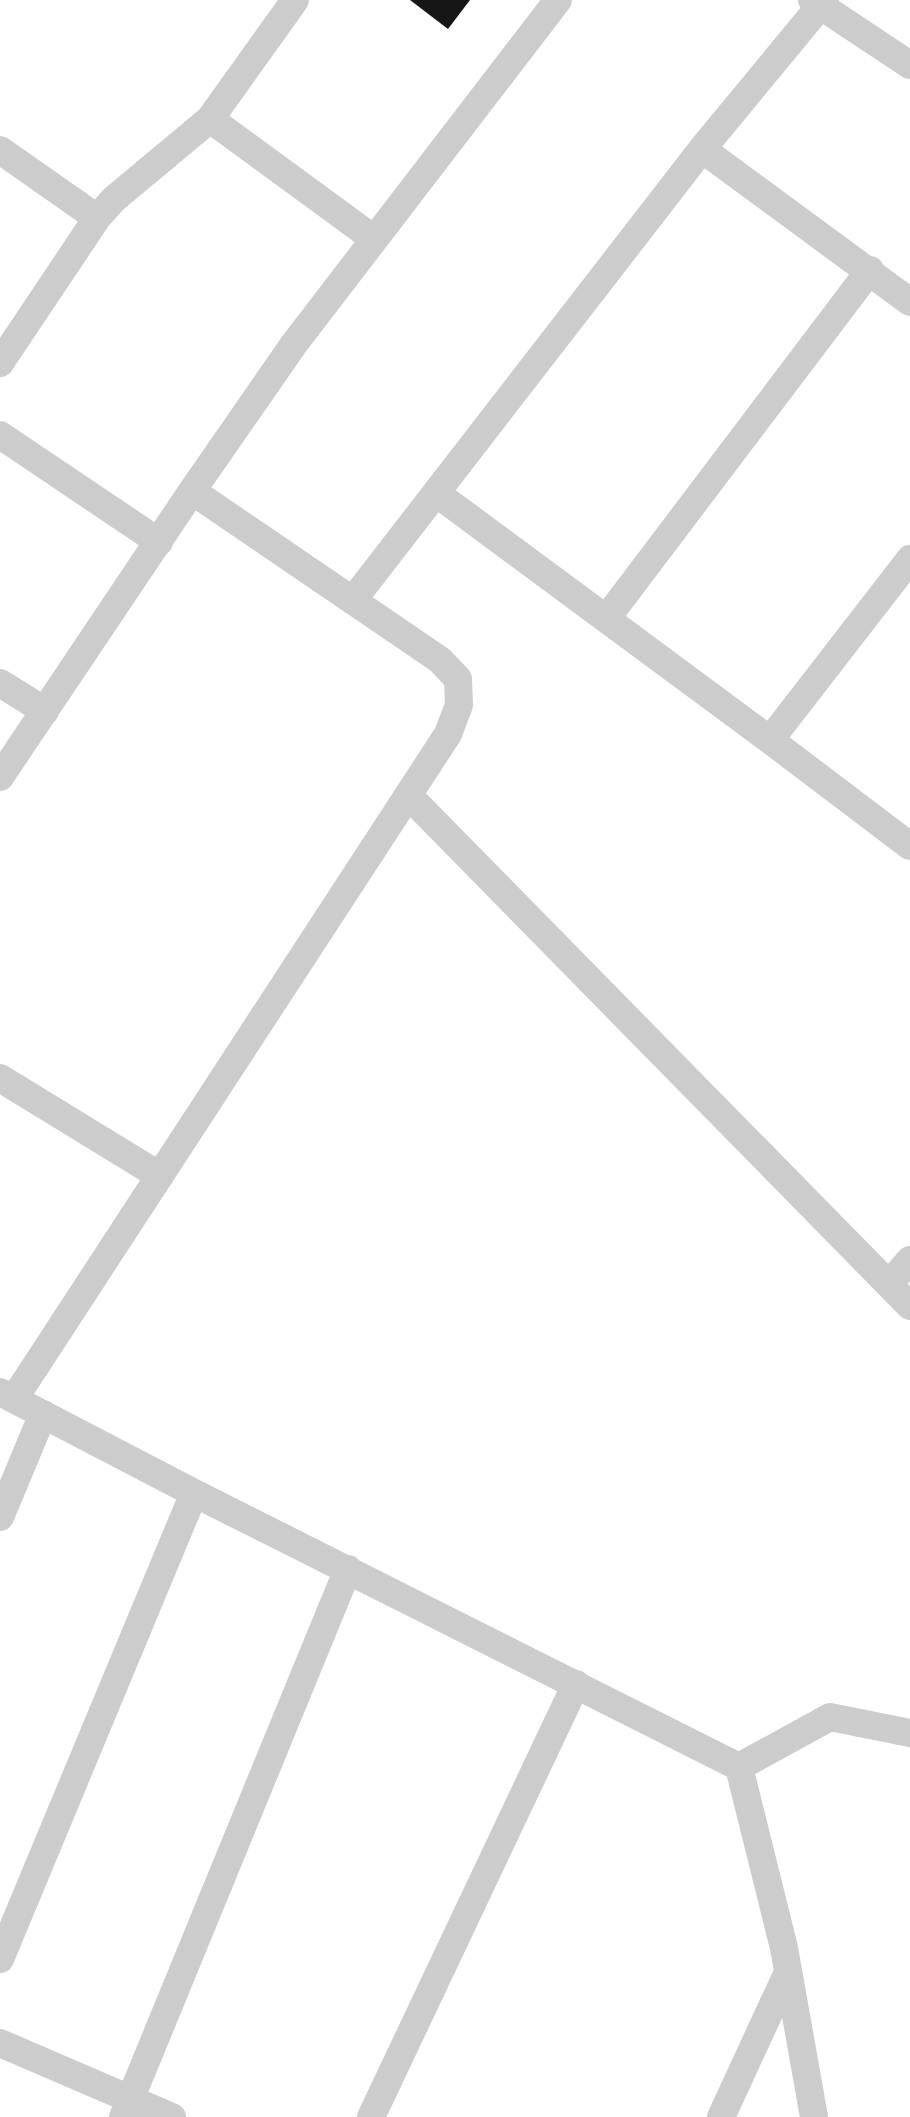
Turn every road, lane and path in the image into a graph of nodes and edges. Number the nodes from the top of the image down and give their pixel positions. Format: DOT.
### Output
graph roads {
  1 [pos="295,0"];
  2 [pos="558,0"];
  3 [pos="820,2"];
  4 [pos="910,65"];
  5 [pos="210,120"];
  6 [pos="702,149"];
  7 [pos="0,150"];
  8 [pos="97,218"];
  9 [pos="374,240"];
  10 [pos="870,270"];
  11 [pos="910,302"];
  12 [pos="0,363"];
  13 [pos="0,435"];
  14 [pos="192,490"];
  15 [pos="436,493"];
  16 [pos="159,542"];
  17 [pos="910,558"];
  18 [pos="353,600"];
  19 [pos="606,619"];
  20 [pos="0,683"];
  21 [pos="45,711"];
  22 [pos="770,740"];
  23 [pos="0,777"];
  24 [pos="408,795"];
  25 [pos="910,846"];
  26 [pos="0,1078"];
  27 [pos="160,1176"];
  28 [pos="910,1260"];
  29 [pos="889,1284"];
  30 [pos="910,1306"];
  31 [pos="7,1396"];
  32 [pos="42,1414"];
  33 [pos="194,1493"];
  34 [pos="0,1518"];
  35 [pos="348,1569"];
  36 [pos="576,1684"];
  37 [pos="910,1733"];
  38 [pos="739,1767"];
  39 [pos="0,1959"];
  40 [pos="788,1972"];
  41 [pos="0,2043"];
  42 [pos="127,2109"];
  43 [pos="172,2117"];
  44 [pos="371,2117"];
  45 [pos="721,2117"];
  46 [pos="814,2117"];
  1 -- 5 [label="street"];
  2 -- 9 [label="street"];
  3 -- 4 [label="street"];
  3 -- 6 [label="street"];
  5 -- 8 [label="street"];
  5 -- 9 [label="street"];
  6 -- 10 [label="street"];
  6 -- 15 [label="street"];
  7 -- 8 [label="street"];
  8 -- 12 [label="street"];
  9 -- 14 [label="street"];
  10 -- 11 [label="street"];
  10 -- 19 [label="street"];
  13 -- 16 [label="street"];
  14 -- 16 [label="street"];
  14 -- 18 [label="street"];
  15 -- 18 [label="street"];
  15 -- 19 [label="street"];
  16 -- 21 [label="street"];
  17 -- 22 [label="street"];
  18 -- 24 [label="street"];
  19 -- 22 [label="street"];
  20 -- 21 [label="street"];
  21 -- 23 [label="street"];
  22 -- 25 [label="street"];
  24 -- 27 [label="street"];
  24 -- 29 [label="street"];
  26 -- 27 [label="street"];
  27 -- 31 [label="street"];
  28 -- 29 [label="street"];
  29 -- 30 [label="street"];
  31 -- 32 [label="street"];
  32 -- 33 [label="street"];
  32 -- 34 [label="street"];
  33 -- 35 [label="street"];
  33 -- 39 [label="street"];
  35 -- 36 [label="street"];
  35 -- 42 [label="street"];
  36 -- 38 [label="street"];
  36 -- 44 [label="street"];
  37 -- 38 [label="street"];
  38 -- 40 [label="street"];
  40 -- 45 [label="street"];
  40 -- 46 [label="street"];
  41 -- 42 [label="street"];
  42 -- 43 [label="street"];
}
